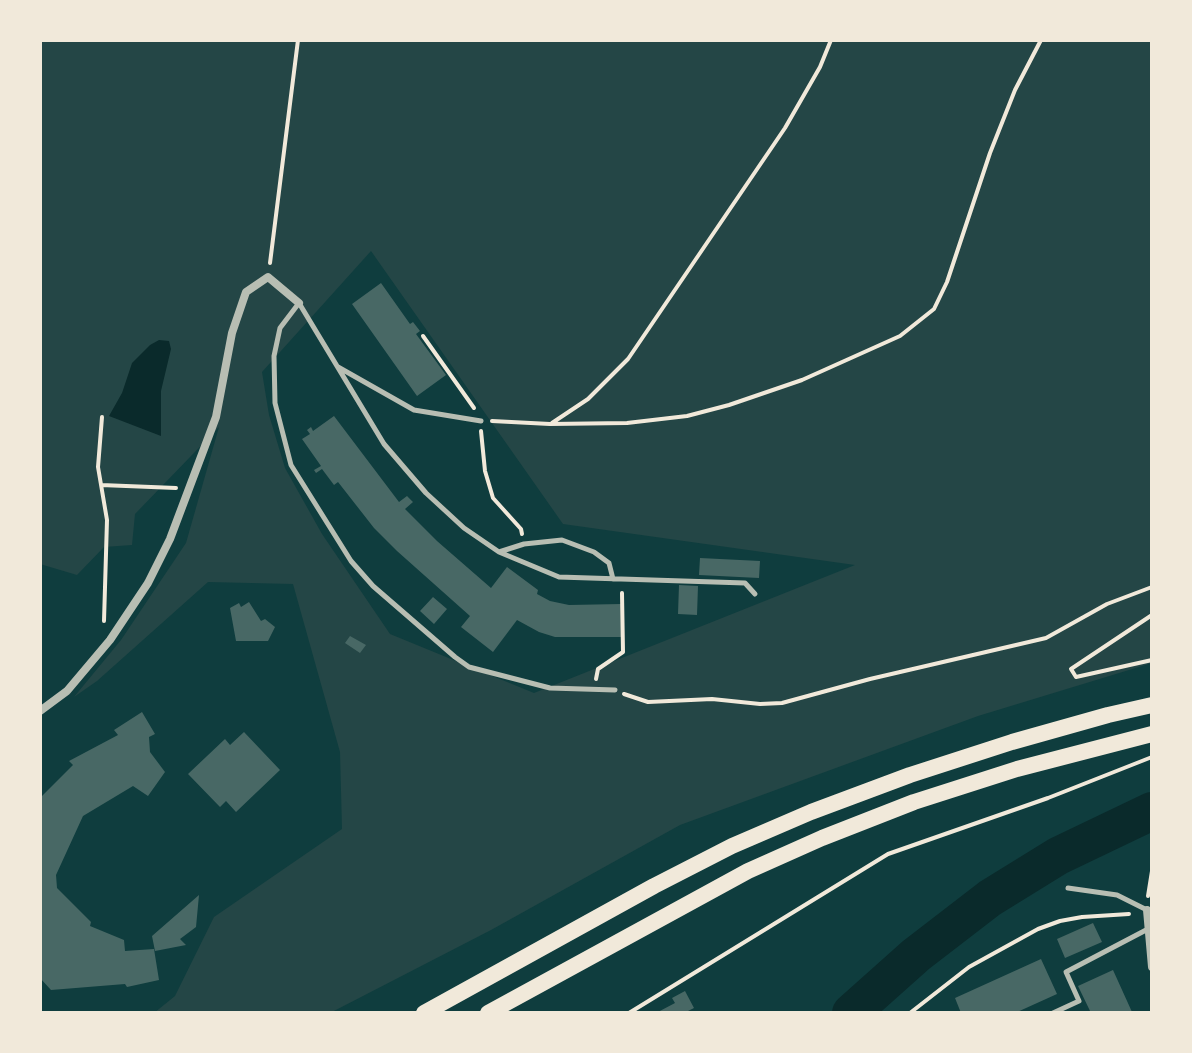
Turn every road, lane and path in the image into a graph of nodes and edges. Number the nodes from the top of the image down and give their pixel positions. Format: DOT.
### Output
graph roads {
  1 [pos="298,40"];
  2 [pos="831,40"];
  3 [pos="1041,40"];
  4 [pos="268,277"];
  5 [pos="299,303"];
  6 [pos="337,366"];
  7 [pos="102,417"];
  8 [pos="481,421"];
  9 [pos="550,424"];
  10 [pos="101,485"];
  11 [pos="190,491"];
  12 [pos="499,552"];
  13 [pos="613,579"];
  14 [pos="1152,587"];
  15 [pos="755,594"];
  16 [pos="623,603"];
  17 [pos="1152,615"];
  18 [pos="110,640"];
  19 [pos="1152,660"];
  20 [pos="593,689"];
  21 [pos="615,690"];
  22 [pos="1152,705"];
  23 [pos="40,711"];
  24 [pos="1152,734"];
  25 [pos="1152,757"];
  26 [pos="1152,871"];
  27 [pos="1068,888"];
  28 [pos="1147,910"];
  29 [pos="1149,929"];
  30 [pos="1152,967"];
  31 [pos="424,1013"];
  32 [pos="488,1013"];
  33 [pos="629,1013"];
  34 [pos="910,1013"];
  35 [pos="1053,1013"];
  1 -- 4 [label="path"];
  2 -- 9 [label="path"];
  3 -- 9 [label="path"];
  4 -- 5 [label="street"];
  4 -- 11 [label="street"];
  5 -- 6 [label="lane"];
  5 -- 20 [label="lane"];
  6 -- 8 [label="lane"];
  6 -- 12 [label="lane"];
  7 -- 10 [label="path"];
  8 -- 9 [label="path"];
  10 -- 11 [label="path"];
  10 -- 18 [label="path"];
  11 -- 18 [label="street"];
  12 -- 13 [label="lane"];
  12 -- 13 [label="lane"];
  13 -- 15 [label="lane"];
  14 -- 21 [label="path"];
  16 -- 20 [label="path"];
  17 -- 19 [label="path"];
  18 -- 23 [label="street"];
  20 -- 21 [label="lane"];
  22 -- 31 [label="highway"];
  24 -- 32 [label="highway"];
  25 -- 33 [label="path"];
  26 -- 28 [label="path"];
  27 -- 28 [label="lane"];
  28 -- 29 [label="street"];
  28 -- 34 [label="path"];
  29 -- 30 [label="street"];
  29 -- 35 [label="lane"];
}
